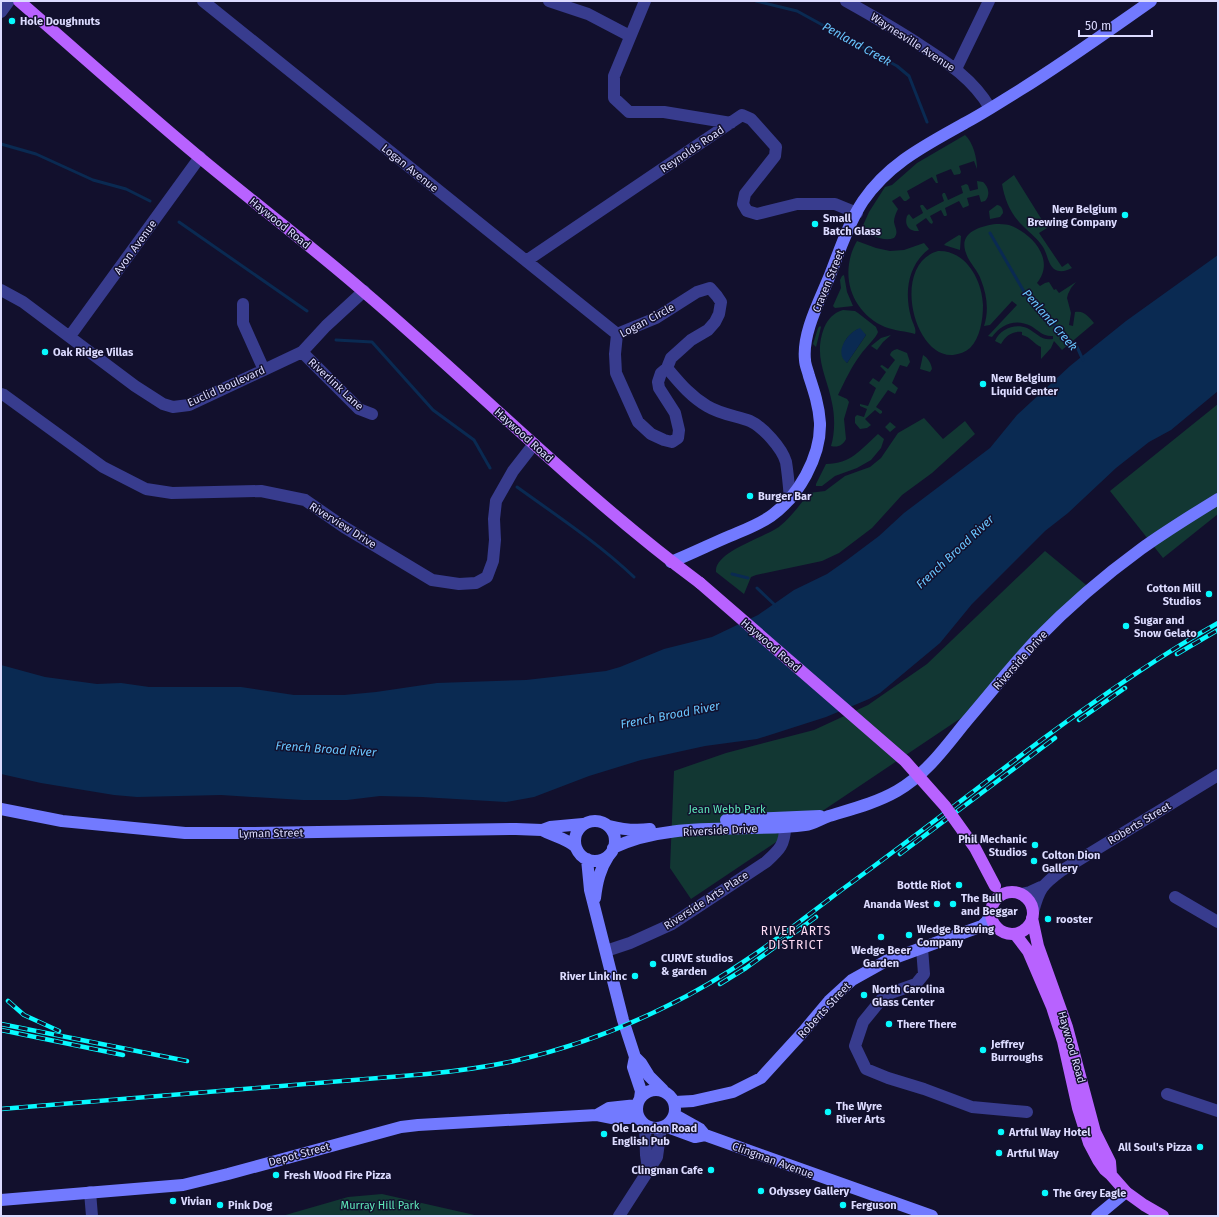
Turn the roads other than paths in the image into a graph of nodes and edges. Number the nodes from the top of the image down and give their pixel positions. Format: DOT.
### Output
graph roads {
  1 [pos="9,1"];
  2 [pos="19,1"];
  3 [pos="203,1"];
  4 [pos="549,1"];
  5 [pos="645,1"];
  6 [pos="846,1"];
  7 [pos="988,1"];
  8 [pos="1151,1"];
  9 [pos="1,12"];
  10 [pos="630,36"];
  11 [pos="956,68"];
  12 [pos="990,108"];
  13 [pos="731,123"];
  14 [pos="200,157"];
  15 [pos="857,213"];
  16 [pos="526,261"];
  17 [pos="1,290"];
  18 [pos="364,291"];
  19 [pos="244,304"];
  20 [pos="617,334"];
  21 [pos="70,336"];
  22 [pos="302,352"];
  23 [pos="667,368"];
  24 [pos="264,370"];
  25 [pos="1,394"];
  26 [pos="372,414"];
  27 [pos="534,444"];
  28 [pos="790,499"];
  29 [pos="1218,499"];
  30 [pos="671,562"];
  31 [pos="1218,775"];
  32 [pos="1,808"];
  33 [pos="827,817"];
  34 [pos="583,824"];
  35 [pos="609,826"];
  36 [pos="785,827"];
  37 [pos="542,830"];
  38 [pos="576,847"];
  39 [pos="612,851"];
  40 [pos="587,859"];
  41 [pos="1041,888"];
  42 [pos="998,891"];
  43 [pos="1021,894"];
  44 [pos="1175,897"];
  45 [pos="594,907"];
  46 [pos="991,913"];
  47 [pos="1032,915"];
  48 [pos="1218,922"];
  49 [pos="982,926"];
  50 [pos="997,928"];
  51 [pos="1015,934"];
  52 [pos="922,948"];
  53 [pos="606,951"];
  54 [pos="1067,1040"];
  55 [pos="635,1057"];
  56 [pos="663,1090"];
  57 [pos="1167,1094"];
  58 [pos="638,1102"];
  59 [pos="675,1102"];
  60 [pos="1218,1111"];
  61 [pos="1027,1112"];
  62 [pos="597,1115"];
  63 [pos="675,1115"];
  64 [pos="642,1121"];
  65 [pos="663,1127"];
  66 [pos="704,1136"];
  67 [pos="648,1169"];
  68 [pos="90,1192"];
  69 [pos="1126,1192"];
  70 [pos="1,1200"];
  71 [pos="92,1216"];
  72 [pos="619,1216"];
  73 [pos="932,1216"];
  74 [pos="1097,1216"];
  75 [pos="1162,1216"];
  1 -- 9 [label="street"];
  2 -- 14 [label="main road, Haywood Road"];
  3 -- 16 [label="street, Logan Avenue"];
  4 -- 10 [label="street"];
  5 -- 10 [label="street, Reynolds Road"];
  6 -- 11 [label="street, Waynesville Avenue"];
  7 -- 11 [label="street"];
  8 -- 12 [label="main road, Craven Street"];
  10 -- 13 [label="street, Reynolds Road"];
  11 -- 12 [label="street, Waynesville Avenue"];
  12 -- 15 [label="main road, Craven Street"];
  13 -- 15 [label="street"];
  13 -- 16 [label="street, Reynolds Road"];
  14 -- 18 [label="main road, Haywood Road"];
  14 -- 21 [label="street, Avon Avenue"];
  15 -- 28 [label="main road, Craven Street"];
  16 -- 20 [label="street, Logan Avenue"];
  17 -- 21 [label="street, Euclid Boulevard"];
  18 -- 22 [label="street, Euclid Boulevard"];
  18 -- 27 [label="main road, Haywood Road"];
  19 -- 24 [label="street"];
  20 -- 23 [label="street, Logan Circle"];
  20 -- 23 [label="street, Logan Circle"];
  21 -- 24 [label="street, Euclid Boulevard"];
  22 -- 24 [label="street, Euclid Boulevard"];
  22 -- 26 [label="street, Riverlink Lane"];
  23 -- 28 [label="street"];
  25 -- 27 [label="street, Riverview Drive"];
  27 -- 30 [label="main road, Haywood Road"];
  28 -- 30 [label="main road, Craven Street"];
  29 -- 33 [label="main road, Riverside Drive"];
  30 -- 42 [label="main road, Haywood Road, bridge"];
  31 -- 41 [label="street, Roberts Street"];
  32 -- 37 [label="main road, Lyman Street"];
  33 -- 35 [label="main road, Riverside Drive"];
  33 -- 36 [label="main road, Riverside Drive"];
  34 -- 35 [label="main road"];
  34 -- 37 [label="main road, Lyman Street"];
  34 -- 38 [label="main road"];
  35 -- 39 [label="main road"];
  36 -- 39 [label="main road, Riverside Drive"];
  36 -- 53 [label="street, Riverside Arts Place"];
  37 -- 38 [label="main road, Lyman Street"];
  38 -- 40 [label="main road"];
  39 -- 40 [label="main road"];
  39 -- 45 [label="main road"];
  40 -- 45 [label="main road"];
  41 -- 43 [label="street, Roberts Street"];
  41 -- 47 [label="street, Roberts Street"];
  42 -- 43 [label="main road"];
  42 -- 46 [label="main road"];
  43 -- 47 [label="main road"];
  44 -- 48 [label="street"];
  45 -- 53 [label="main road"];
  46 -- 49 [label="main road"];
  46 -- 50 [label="main road"];
  47 -- 51 [label="main road"];
  47 -- 54 [label="main road, Haywood Road"];
  49 -- 50 [label="main road, Roberts Street"];
  49 -- 52 [label="main road, Roberts Street"];
  50 -- 51 [label="main road"];
  51 -- 54 [label="main road, Haywood Road"];
  52 -- 59 [label="main road, Roberts Street"];
  52 -- 61 [label="street"];
  53 -- 55 [label="main road"];
  54 -- 69 [label="main road, Haywood Road"];
  55 -- 56 [label="main road"];
  55 -- 58 [label="main road"];
  56 -- 58 [label="main road"];
  56 -- 59 [label="main road"];
  57 -- 60 [label="street"];
  58 -- 62 [label="main road, Depot Street"];
  58 -- 64 [label="main road"];
  59 -- 63 [label="main road"];
  62 -- 64 [label="main road, Depot Street"];
  62 -- 68 [label="main road, Depot Street"];
  63 -- 65 [label="main road"];
  63 -- 66 [label="main road, Clingman Avenue"];
  64 -- 65 [label="main road"];
  64 -- 67 [label="street"];
  65 -- 66 [label="main road, Clingman Avenue"];
  65 -- 67 [label="street"];
  66 -- 73 [label="main road, Clingman Avenue"];
  67 -- 72 [label="street"];
  68 -- 70 [label="main road, Depot Street"];
  68 -- 71 [label="street"];
  69 -- 74 [label="main road"];
  69 -- 75 [label="main road"];
}
